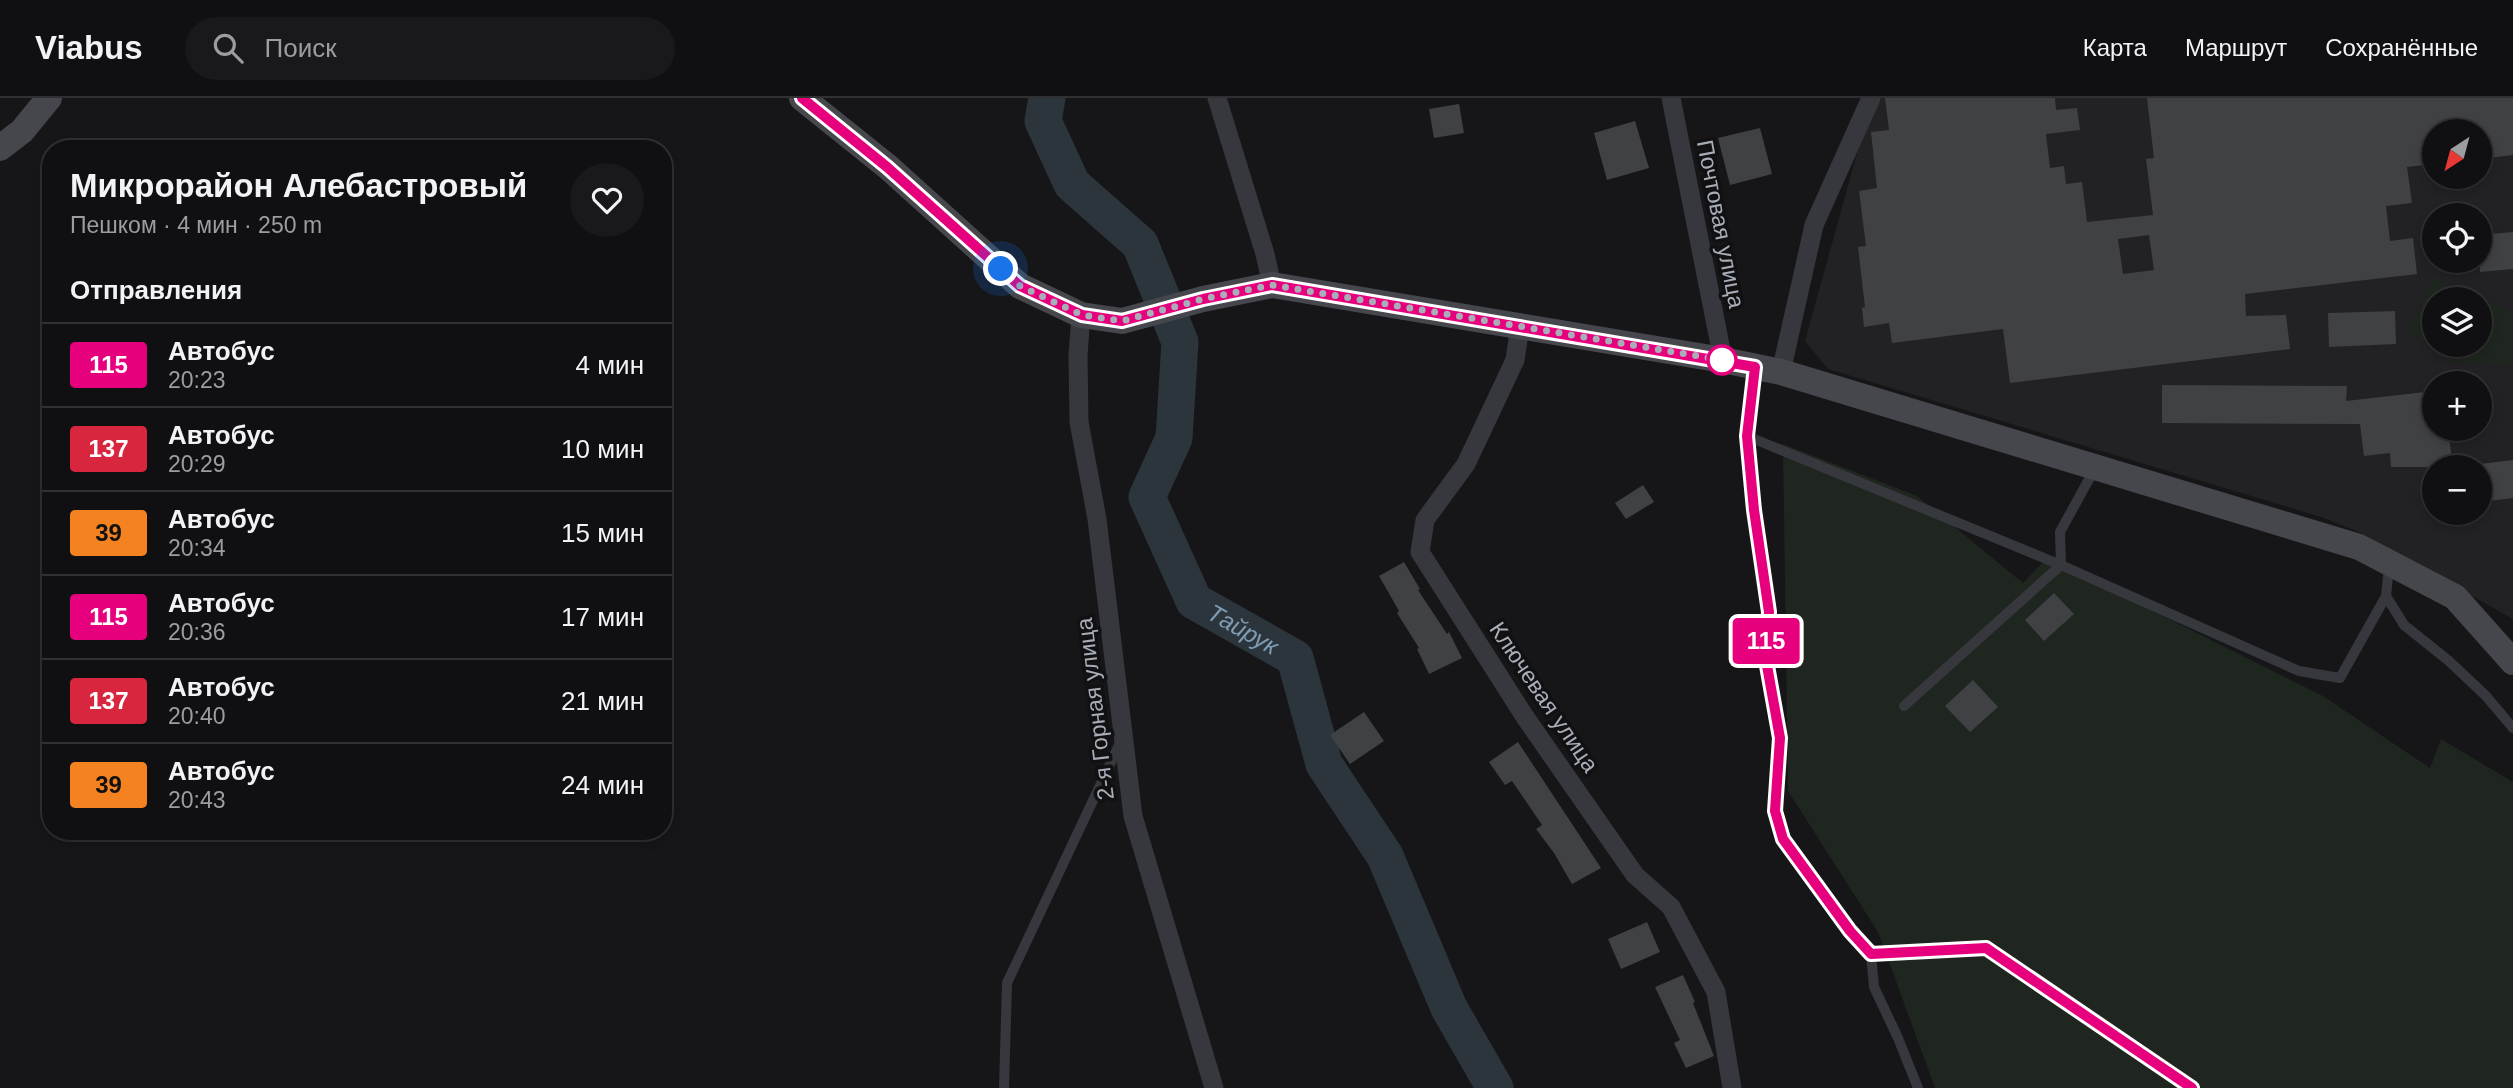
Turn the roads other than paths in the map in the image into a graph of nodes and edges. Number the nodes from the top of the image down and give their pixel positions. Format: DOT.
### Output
graph roads {
  1 [pos="49,98"];
  2 [pos="802,98"];
  3 [pos="1217,98"];
  4 [pos="1671,98"];
  5 [pos="1871,98"];
  6 [pos="0,148"];
  7 [pos="1272,285"];
  8 [pos="1082,315"];
  9 [pos="1520,326"];
  10 [pos="1723,360"];
  11 [pos="1755,367"];
  12 [pos="1781,372"];
  13 [pos="1747,436"];
  14 [pos="2095,467"];
  15 [pos="2390,563"];
  16 [pos="2061,565"];
  17 [pos="2386,596"];
  18 [pos="2513,662"];
  19 [pos="1904,706"];
  20 [pos="2513,728"];
  21 [pos="1124,737"];
  22 [pos="1871,954"];
  23 [pos="1004,1088"];
  24 [pos="1214,1088"];
  25 [pos="1732,1088"];
  26 [pos="1918,1088"];
  27 [pos="2192,1088"];
  1 -- 6 [label="street"];
  2 -- 8 [label="street"];
  3 -- 7 [label="street"];
  4 -- 10 [label="street, Почтовая улица"];
  5 -- 12 [label="street"];
  7 -- 8 [label="street"];
  7 -- 9 [label="street"];
  8 -- 21 [label="street, 2-я Горная улица"];
  9 -- 10 [label="street"];
  9 -- 25 [label="street, Ключевая улица"];
  10 -- 11 [label="street"];
  11 -- 12 [label="street"];
  11 -- 13 [label="lane"];
  12 -- 14 [label="street"];
  13 -- 16 [label="lane"];
  13 -- 22 [label="lane"];
  14 -- 15 [label="street"];
  14 -- 16 [label="lane"];
  15 -- 17 [label="lane"];
  15 -- 18 [label="street"];
  16 -- 17 [label="lane"];
  16 -- 19 [label="lane"];
  17 -- 20 [label="lane"];
  21 -- 23 [label="lane"];
  21 -- 24 [label="street, 2-я Горная улица"];
  22 -- 26 [label="lane"];
  22 -- 27 [label="lane"];
}
